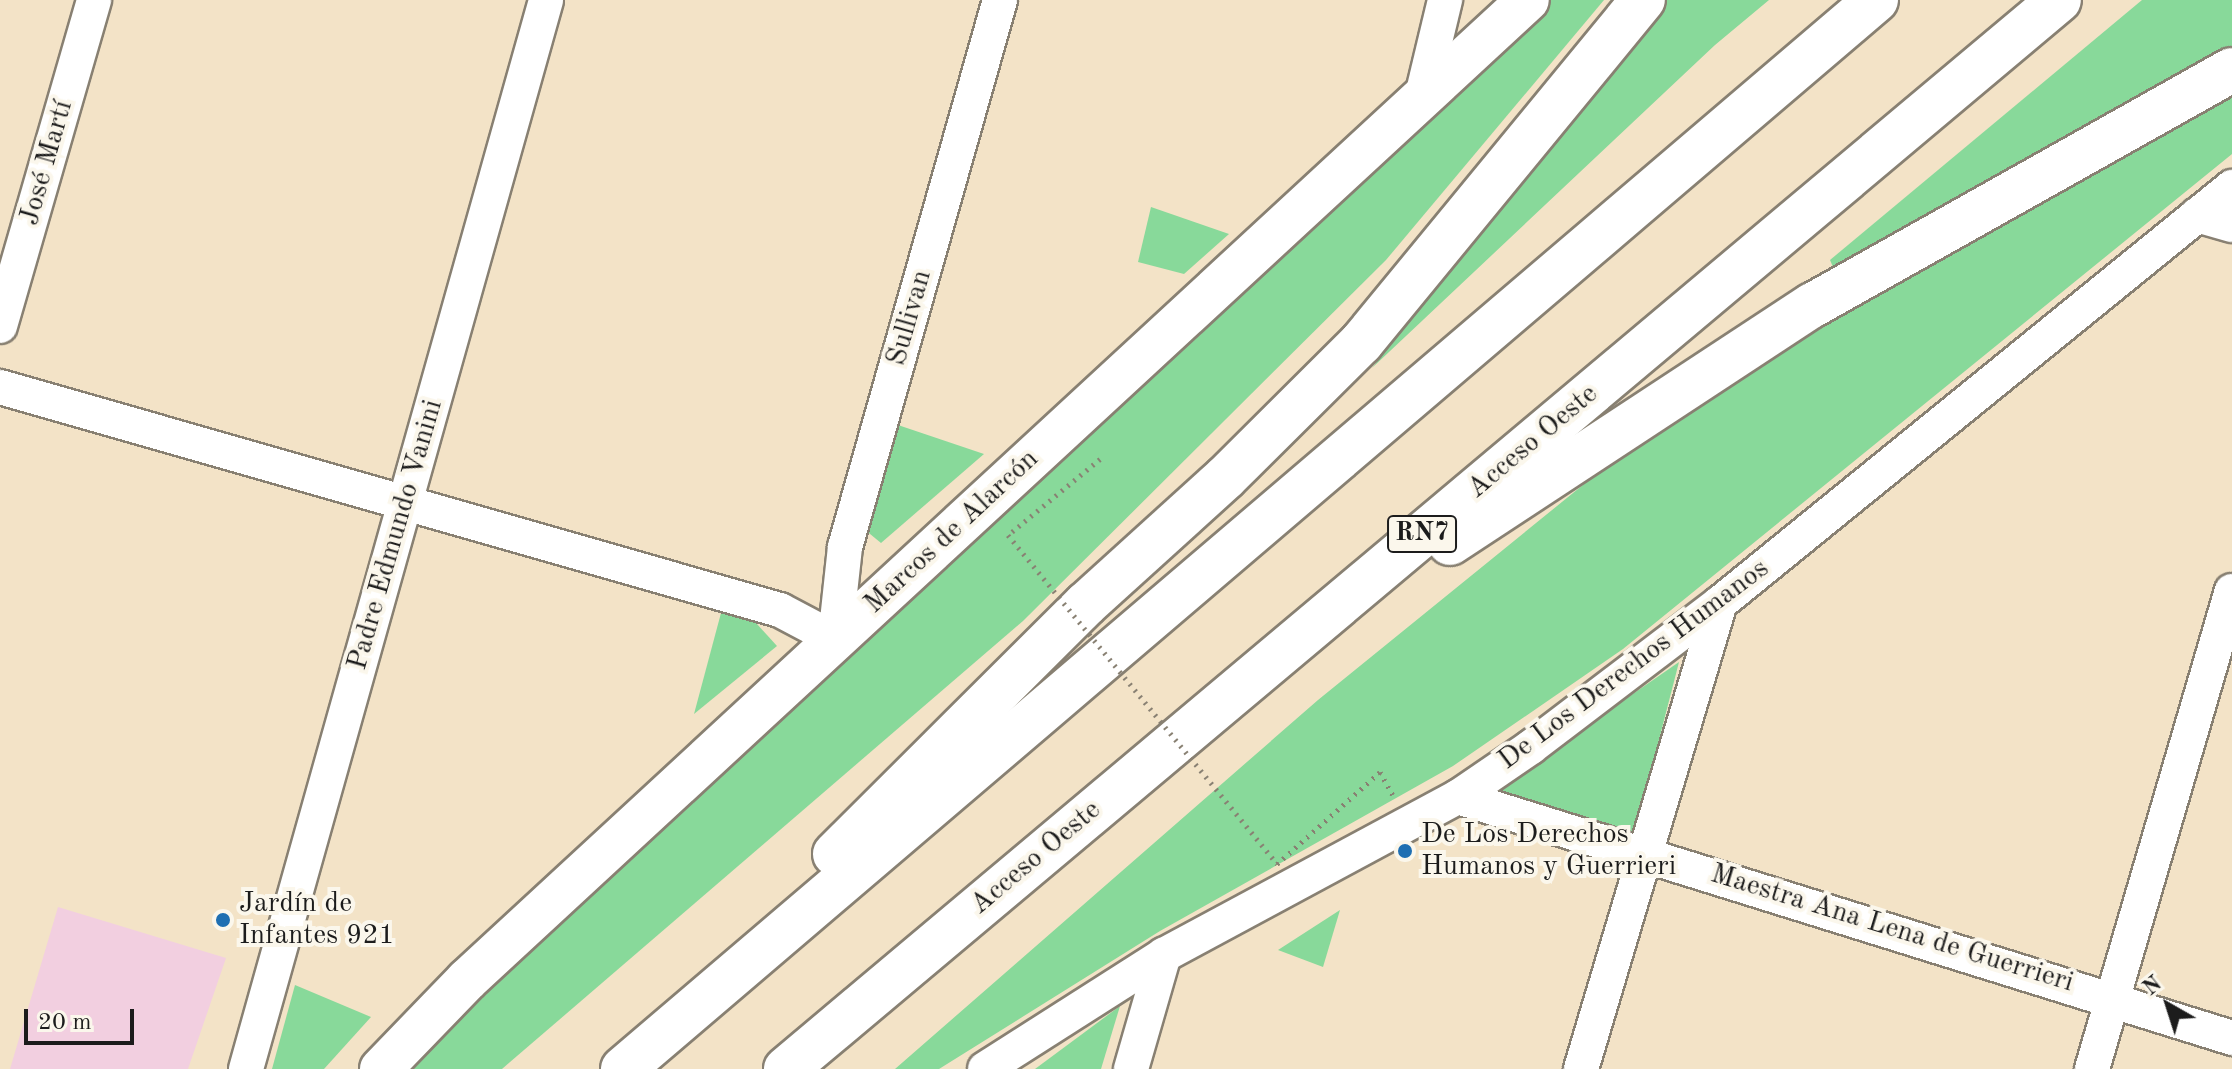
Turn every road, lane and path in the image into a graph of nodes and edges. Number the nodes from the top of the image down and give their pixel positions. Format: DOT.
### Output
graph roads {
  1 [pos="94,0"];
  2 [pos="546,0"];
  3 [pos="1000,0"];
  4 [pos="1445,0"];
  5 [pos="1528,0"];
  6 [pos="1643,0"];
  7 [pos="1876,0"];
  8 [pos="2059,0"];
  9 [pos="2232,70"];
  10 [pos="1422,96"];
  11 [pos="2232,187"];
  12 [pos="2197,215"];
  13 [pos="2232,225"];
  14 [pos="0,326"];
  15 [pos="0,387"];
  16 [pos="1100,459"];
  17 [pos="405,503"];
  18 [pos="2232,591"];
  19 [pos="1720,603"];
  20 [pos="835,639"];
  21 [pos="1249,679"];
  22 [pos="1380,772"];
  23 [pos="1458,797"];
  24 [pos="1646,853"];
  25 [pos="1164,955"];
  26 [pos="2114,998"];
  27 [pos="2232,1038"];
  28 [pos="246,1069"];
  29 [pos="381,1069"];
  30 [pos="621,1069"];
  31 [pos="786,1069"];
  32 [pos="985,1069"];
  33 [pos="1131,1069"];
  34 [pos="1581,1069"];
  35 [pos="2092,1069"];
  1 -- 14 [label="street, José Martí"];
  2 -- 17 [label="street, Padre Edmundo Vanini"];
  3 -- 20 [label="street, Sullivan"];
  4 -- 10 [label="street"];
  5 -- 10 [label="street, Marcos de Alarcón"];
  6 -- 30 [label="highway"];
  7 -- 30 [label="highway"];
  8 -- 21 [label="highway, Acceso Oeste / RN7"];
  9 -- 21 [label="highway"];
  10 -- 20 [label="street, Marcos de Alarcón"];
  11 -- 12 [label="street, De Los Derechos Humanos"];
  12 -- 13 [label="street"];
  12 -- 19 [label="street, De Los Derechos Humanos"];
  15 -- 17 [label="street"];
  16 -- 22 [label="path, bridge"];
  17 -- 20 [label="street"];
  17 -- 28 [label="street, Padre Edmundo Vanini"];
  18 -- 26 [label="street"];
  19 -- 23 [label="street, De Los Derechos Humanos"];
  19 -- 24 [label="street"];
  20 -- 29 [label="street, Marcos de Alarcón"];
  21 -- 31 [label="highway, Acceso Oeste / RN7"];
  23 -- 24 [label="street, Maestra Ana Lena de Guerrieri"];
  23 -- 25 [label="street, De Los Derechos Humanos"];
  24 -- 26 [label="street, Maestra Ana Lena de Guerrieri"];
  24 -- 34 [label="street"];
  25 -- 32 [label="street, De Los Derechos Humanos"];
  25 -- 33 [label="street"];
  26 -- 27 [label="street, Maestra Ana Lena de Guerrieri"];
  26 -- 35 [label="street"];
}
